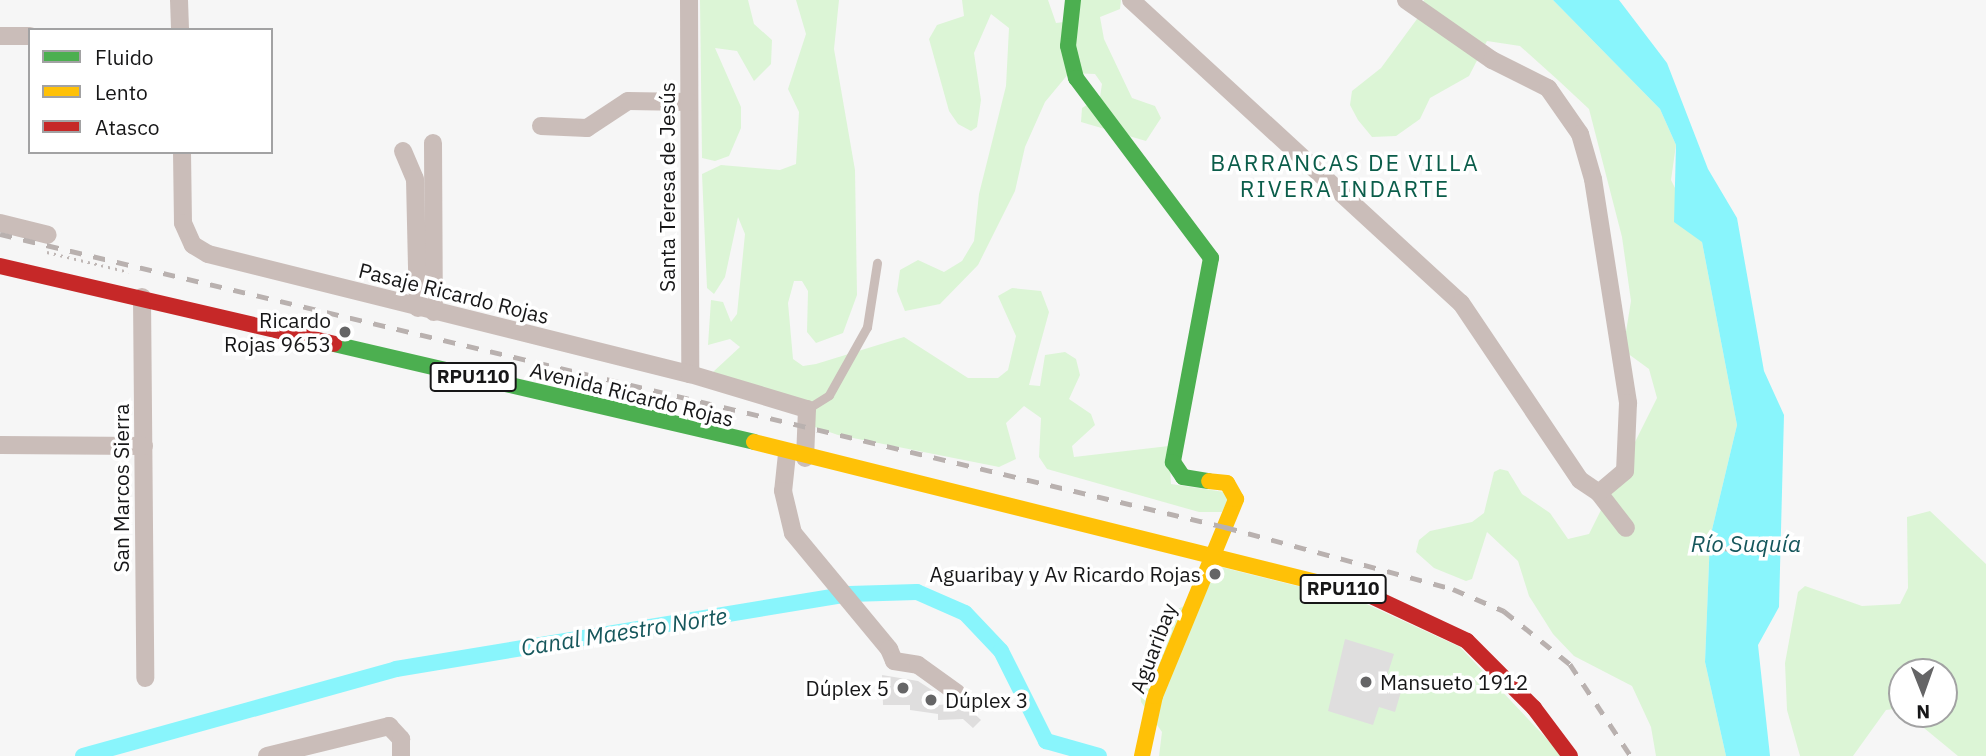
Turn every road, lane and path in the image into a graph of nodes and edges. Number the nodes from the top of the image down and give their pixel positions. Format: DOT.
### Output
graph roads {
  1 [pos="179,0"];
  2 [pos="689,0"];
  3 [pos="1073,0"];
  4 [pos="1131,0"];
  5 [pos="1406,0"];
  6 [pos="180,28"];
  7 [pos="0,36"];
  8 [pos="28,36"];
  9 [pos="689,102"];
  10 [pos="541,126"];
  11 [pos="433,143"];
  12 [pos="403,151"];
  13 [pos="182,154"];
  14 [pos="0,223"];
  15 [pos="48,235"];
  16 [pos="877,262"];
  17 [pos="0,266"];
  18 [pos="142,297"];
  19 [pos="426,310"];
  20 [pos="690,374"];
  21 [pos="807,409"];
  22 [pos="0,445"];
  23 [pos="144,446"];
  24 [pos="796,456"];
  25 [pos="1599,493"];
  26 [pos="1626,528"];
  27 [pos="1793,548"];
  28 [pos="1697,550"];
  29 [pos="1211,558"];
  30 [pos="145,678"];
  31 [pos="957,693"];
  32 [pos="401,747"];
  33 [pos="267,756"];
  34 [pos="1142,756"];
  35 [pos="1570,756"];
  1 -- 6 [label="street"];
  2 -- 9 [label="street, Santa Teresa de Jesús"];
  3 -- 29 [label="main road, Aguaribay"];
  4 -- 25 [label="street"];
  5 -- 25 [label="street"];
  7 -- 8 [label="street"];
  9 -- 10 [label="street"];
  9 -- 20 [label="street, Santa Teresa de Jesús"];
  11 -- 19 [label="street"];
  12 -- 19 [label="street"];
  13 -- 19 [label="street, Pasaje Ricardo Rojas"];
  14 -- 15 [label="street"];
  16 -- 21 [label="lane"];
  17 -- 18 [label="main road, Avenida Ricardo Rojas / RPU110"];
  18 -- 23 [label="street, San Marcos Sierra"];
  18 -- 24 [label="main road, Avenida Ricardo Rojas / RPU110"];
  19 -- 20 [label="street, Pasaje Ricardo Rojas"];
  20 -- 21 [label="street, Pasaje Ricardo Rojas"];
  21 -- 24 [label="street"];
  22 -- 23 [label="street"];
  23 -- 30 [label="street, San Marcos Sierra"];
  24 -- 29 [label="main road, Avenida Ricardo Rojas / RPU110"];
  24 -- 31 [label="street"];
  25 -- 26 [label="street"];
  27 -- 28 [label="path"];
  29 -- 34 [label="main road, Aguaribay"];
  29 -- 35 [label="main road, RPU110"];
  32 -- 33 [label="street"];
}
